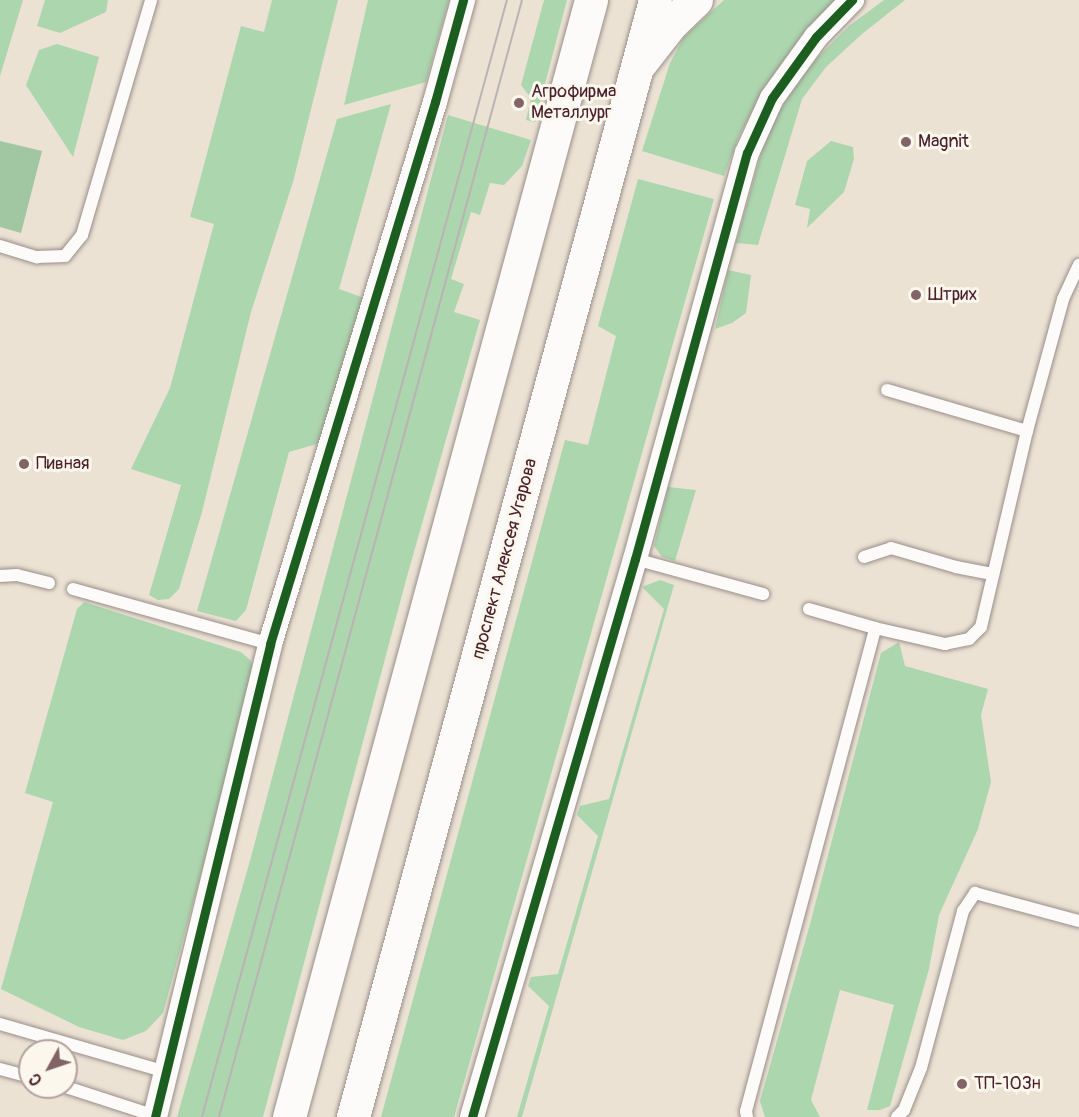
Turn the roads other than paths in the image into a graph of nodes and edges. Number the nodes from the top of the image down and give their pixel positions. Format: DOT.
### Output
graph roads {
  1 [pos="150,0"];
  2 [pos="463,0"];
  3 [pos="591,0"];
  4 [pos="655,0"];
  5 [pos="696,0"];
  6 [pos="852,0"];
  7 [pos="638,66"];
  8 [pos="0,246"];
  9 [pos="1079,264"];
  10 [pos="887,390"];
  11 [pos="1027,430"];
  12 [pos="864,557"];
  13 [pos="635,558"];
  14 [pos="993,574"];
  15 [pos="0,576"];
  16 [pos="50,583"];
  17 [pos="73,589"];
  18 [pos="763,594"];
  19 [pos="809,609"];
  20 [pos="875,628"];
  21 [pos="270,644"];
  22 [pos="1079,921"];
  23 [pos="0,1024"];
  24 [pos="0,1069"];
  25 [pos="166,1072"];
  26 [pos="18,1074"];
  27 [pos="78,1091"];
  28 [pos="155,1117"];
  29 [pos="289,1117"];
  30 [pos="353,1117"];
  31 [pos="472,1117"];
  32 [pos="747,1117"];
  33 [pos="897,1117"];
  1 -- 8 [label="lane"];
  2 -- 21 [label="street"];
  3 -- 29 [label="main road"];
  4 -- 7 [label="main road, проспект Алексея Угарова"];
  5 -- 7 [label="main road"];
  6 -- 13 [label="street"];
  7 -- 30 [label="main road, проспект Алексея Угарова"];
  9 -- 11 [label="lane"];
  10 -- 11 [label="lane"];
  11 -- 14 [label="lane"];
  12 -- 14 [label="lane"];
  13 -- 18 [label="lane"];
  13 -- 31 [label="street"];
  14 -- 20 [label="lane"];
  15 -- 16 [label="lane"];
  17 -- 21 [label="lane"];
  19 -- 20 [label="lane"];
  20 -- 32 [label="lane"];
  21 -- 25 [label="street"];
  22 -- 33 [label="lane"];
  23 -- 25 [label="lane"];
  24 -- 26 [label="lane"];
  25 -- 28 [label="street"];
  27 -- 28 [label="lane"];
}
